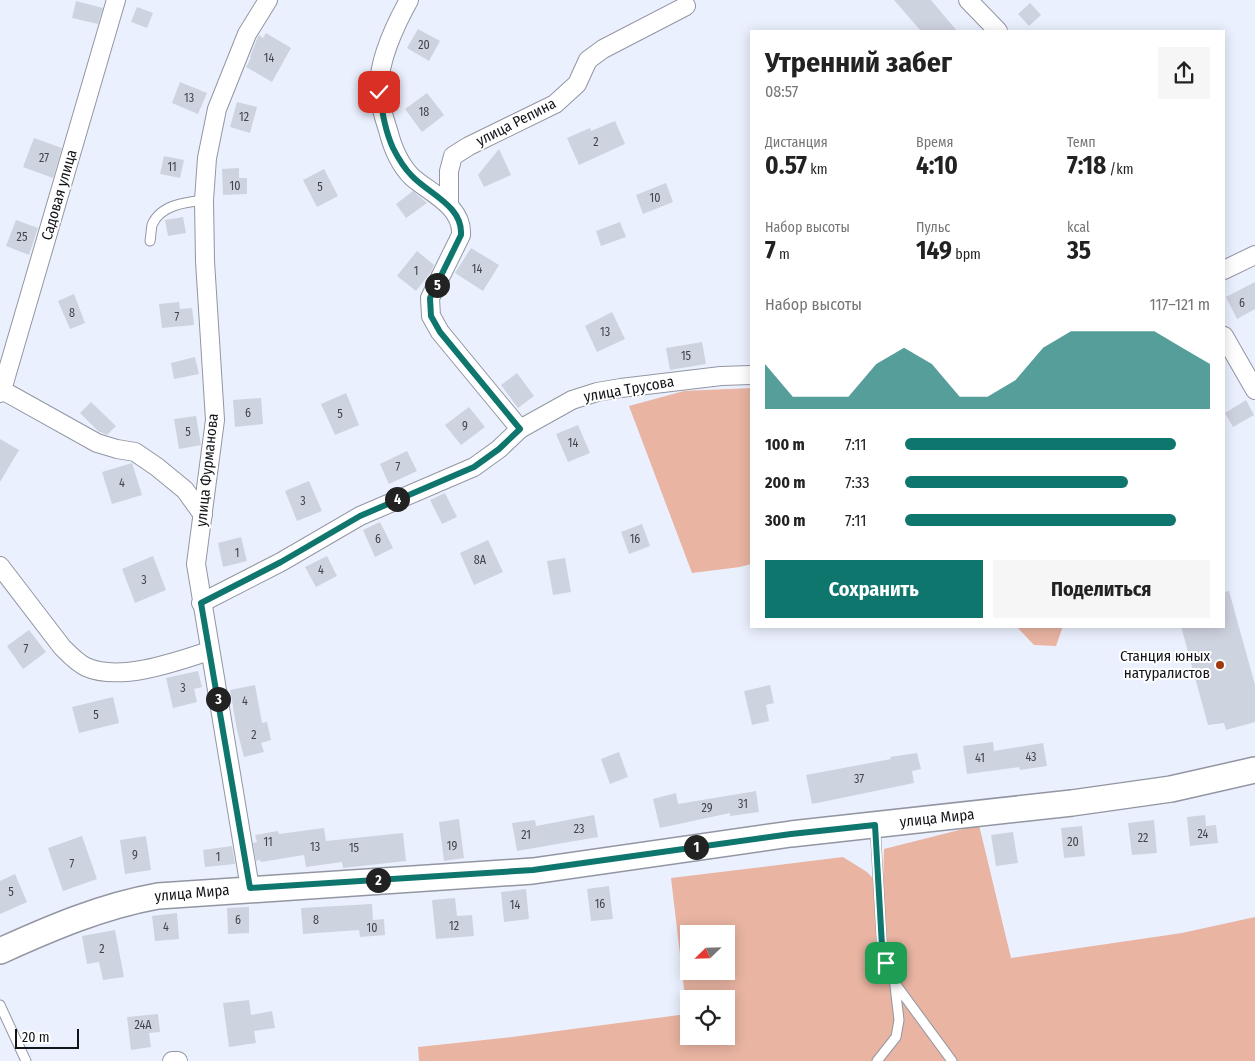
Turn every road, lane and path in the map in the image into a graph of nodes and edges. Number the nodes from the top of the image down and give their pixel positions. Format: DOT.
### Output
graph roads {
  1 [pos="116,0"];
  2 [pos="268,0"];
  3 [pos="409,0"];
  4 [pos="968,0"];
  5 [pos="686,6"];
  6 [pos="997,30"];
  7 [pos="204,200"];
  8 [pos="450,205"];
  9 [pos="150,241"];
  10 [pos="1255,255"];
  11 [pos="1225,270"];
  12 [pos="1225,338"];
  13 [pos="750,375"];
  14 [pos="1255,390"];
  15 [pos="1,392"];
  16 [pos="520,429"];
  17 [pos="203,515"];
  18 [pos="0,566"];
  19 [pos="201,603"];
  20 [pos="210,651"];
  21 [pos="1255,770"];
  22 [pos="875,825"];
  23 [pos="250,888"];
  24 [pos="0,951"];
  25 [pos="894,982"];
  26 [pos="0,1005"];
  27 [pos="26,1061"];
  28 [pos="172,1061"];
  29 [pos="178,1061"];
  30 [pos="877,1061"];
  31 [pos="952,1061"];
  1 -- 15 [label="street, Садовая улица"];
  2 -- 7 [label="street, улица Фурманова"];
  3 -- 8 [label="street, улица Репина"];
  4 -- 6 [label="street"];
  5 -- 8 [label="street, улица Репина"];
  7 -- 9 [label="lane"];
  7 -- 17 [label="street, улица Фурманова"];
  8 -- 16 [label="street, улица Репина"];
  10 -- 11 [label="street"];
  12 -- 14 [label="street"];
  13 -- 16 [label="street, улица Трусова"];
  15 -- 17 [label="street, Садовая улица"];
  16 -- 19 [label="street, улица Трусова"];
  17 -- 19 [label="street, улица Фурманова"];
  18 -- 20 [label="street"];
  19 -- 20 [label="street, улица Фурманова"];
  20 -- 23 [label="street, улица Фурманова"];
  21 -- 22 [label="street, улица Мира"];
  22 -- 23 [label="street, улица Мира"];
  22 -- 25 [label="lane"];
  23 -- 24 [label="street, улица Мира"];
  25 -- 30 [label="lane"];
  25 -- 31 [label="lane"];
  26 -- 27 [label="lane"];
  28 -- 29 [label="street"];
}
